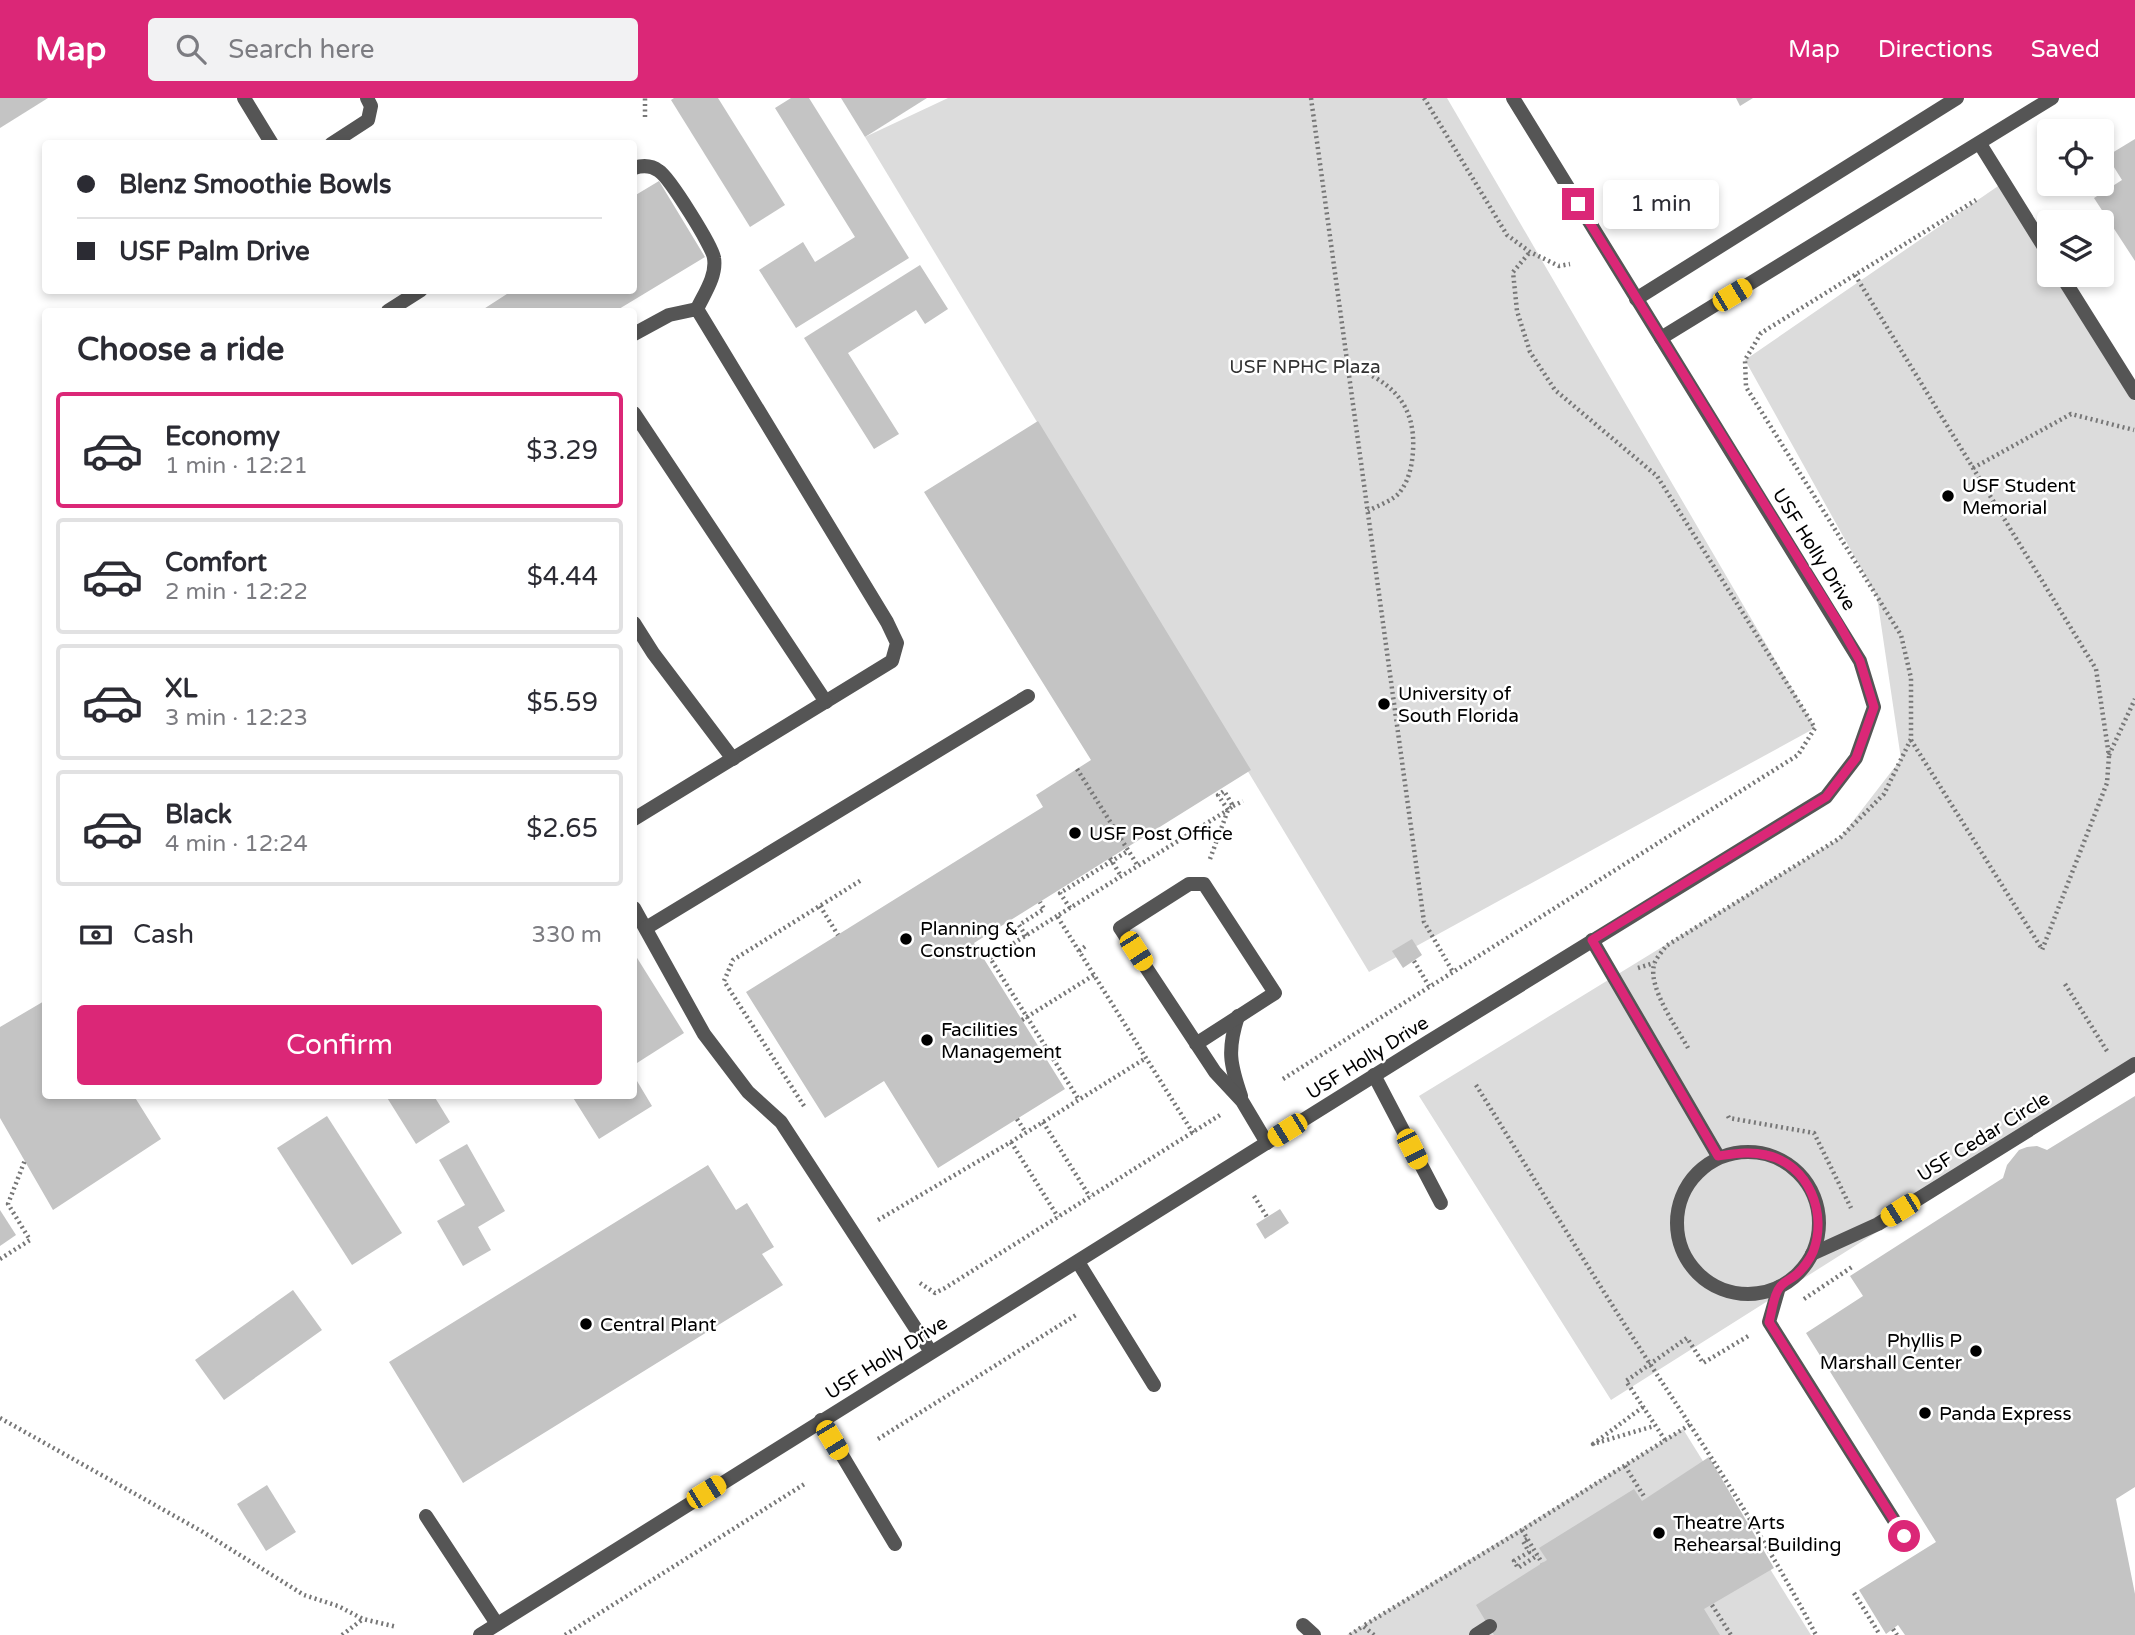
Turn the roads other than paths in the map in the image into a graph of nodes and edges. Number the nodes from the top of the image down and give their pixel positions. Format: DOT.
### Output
graph roads {
  1 [pos="244,98"];
  2 [pos="367,98"];
  3 [pos="1513,98"];
  4 [pos="1958,98"];
  5 [pos="2052,98"];
  6 [pos="270,140"];
  7 [pos="337,140"];
  8 [pos="1980,144"];
  9 [pos="637,167"];
  10 [pos="2037,236"];
  11 [pos="2069,287"];
  12 [pos="415,294"];
  13 [pos="1636,299"];
  14 [pos="393,308"];
  15 [pos="697,309"];
  16 [pos="637,332"];
  17 [pos="1661,338"];
  18 [pos="2135,393"];
  19 [pos="637,418"];
  20 [pos="637,628"];
  21 [pos="1028,696"];
  22 [pos="826,702"];
  23 [pos="733,759"];
  24 [pos="637,817"];
  25 [pos="637,913"];
  26 [pos="646,928"];
  27 [pos="1592,940"];
  28 [pos="1238,1016"];
  29 [pos="1196,1044"];
  30 [pos="2135,1064"];
  31 [pos="1374,1075"];
  32 [pos="1242,1101"];
  33 [pos="1267,1143"];
  34 [pos="1718,1156"];
  35 [pos="1441,1203"];
  36 [pos="1812,1254"];
  37 [pos="1078,1262"];
  38 [pos="1779,1287"];
  39 [pos="930,1352"];
  40 [pos="1154,1385"];
  41 [pos="821,1420"];
  42 [pos="426,1516"];
  43 [pos="1904,1536"];
  44 [pos="895,1544"];
  45 [pos="497,1624"];
  46 [pos="1490,1626"];
  47 [pos="480,1635"];
  48 [pos="1476,1635"];
  1 -- 6 [label="street"];
  2 -- 7 [label="street"];
  3 -- 13 [label="street, USF Holly Drive"];
  4 -- 13 [label="street"];
  5 -- 8 [label="street"];
  8 -- 10 [label="street"];
  8 -- 17 [label="street"];
  9 -- 15 [label="street"];
  11 -- 18 [label="street"];
  12 -- 14 [label="street"];
  13 -- 17 [label="street, USF Holly Drive"];
  15 -- 16 [label="street"];
  15 -- 22 [label="street"];
  17 -- 27 [label="street, USF Holly Drive"];
  19 -- 22 [label="street"];
  20 -- 23 [label="street"];
  21 -- 26 [label="street"];
  22 -- 23 [label="street"];
  23 -- 24 [label="street"];
  25 -- 26 [label="street"];
  26 -- 39 [label="street"];
  27 -- 31 [label="street, USF Holly Drive"];
  27 -- 34 [label="street"];
  28 -- 29 [label="street"];
  28 -- 29 [label="street"];
  28 -- 32 [label="street"];
  29 -- 32 [label="street"];
  30 -- 36 [label="street, USF Cedar Circle"];
  31 -- 33 [label="street, USF Holly Drive"];
  31 -- 35 [label="street"];
  32 -- 33 [label="street"];
  33 -- 37 [label="street, USF Holly Drive"];
  34 -- 36 [label="street"];
  34 -- 38 [label="street"];
  36 -- 38 [label="street, USF Cedar Circle"];
  37 -- 39 [label="street, USF Holly Drive"];
  37 -- 40 [label="street"];
  38 -- 43 [label="street"];
  39 -- 41 [label="street, USF Holly Drive"];
  41 -- 44 [label="street"];
  41 -- 45 [label="street, USF Holly Drive"];
  42 -- 45 [label="street"];
  45 -- 47 [label="street, USF Holly Drive"];
  46 -- 48 [label="street"];
}
